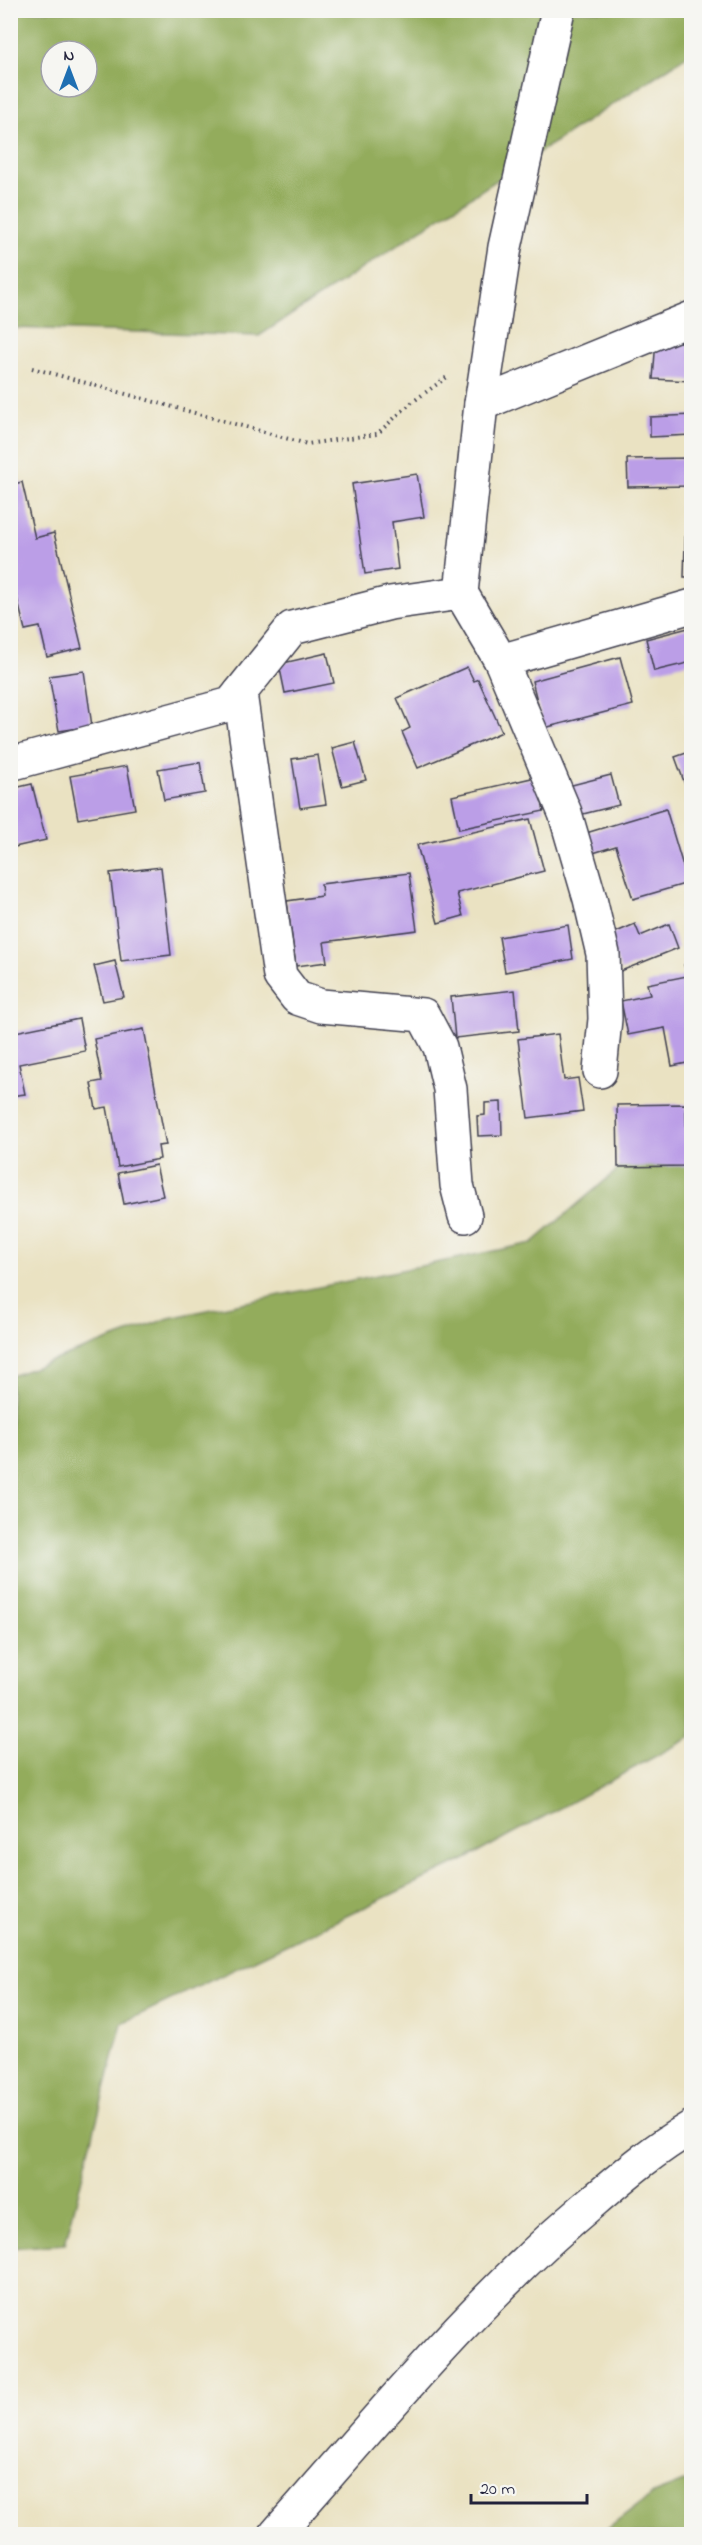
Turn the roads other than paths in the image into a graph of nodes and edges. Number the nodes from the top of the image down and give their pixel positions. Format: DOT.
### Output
graph roads {
  1 [pos="558,10"];
  2 [pos="692,318"];
  3 [pos="481,404"];
  4 [pos="462,593"];
  5 [pos="692,606"];
  6 [pos="501,661"];
  7 [pos="240,693"];
  8 [pos="10,764"];
  9 [pos="600,1071"];
  10 [pos="465,1216"];
  11 [pos="692,2127"];
  12 [pos="276,2535"];
  1 -- 3 [label="street"];
  2 -- 3 [label="street"];
  3 -- 4 [label="street"];
  4 -- 6 [label="street"];
  4 -- 7 [label="street"];
  5 -- 6 [label="street"];
  6 -- 9 [label="street"];
  7 -- 8 [label="street"];
  7 -- 10 [label="street"];
  11 -- 12 [label="street"];
}
